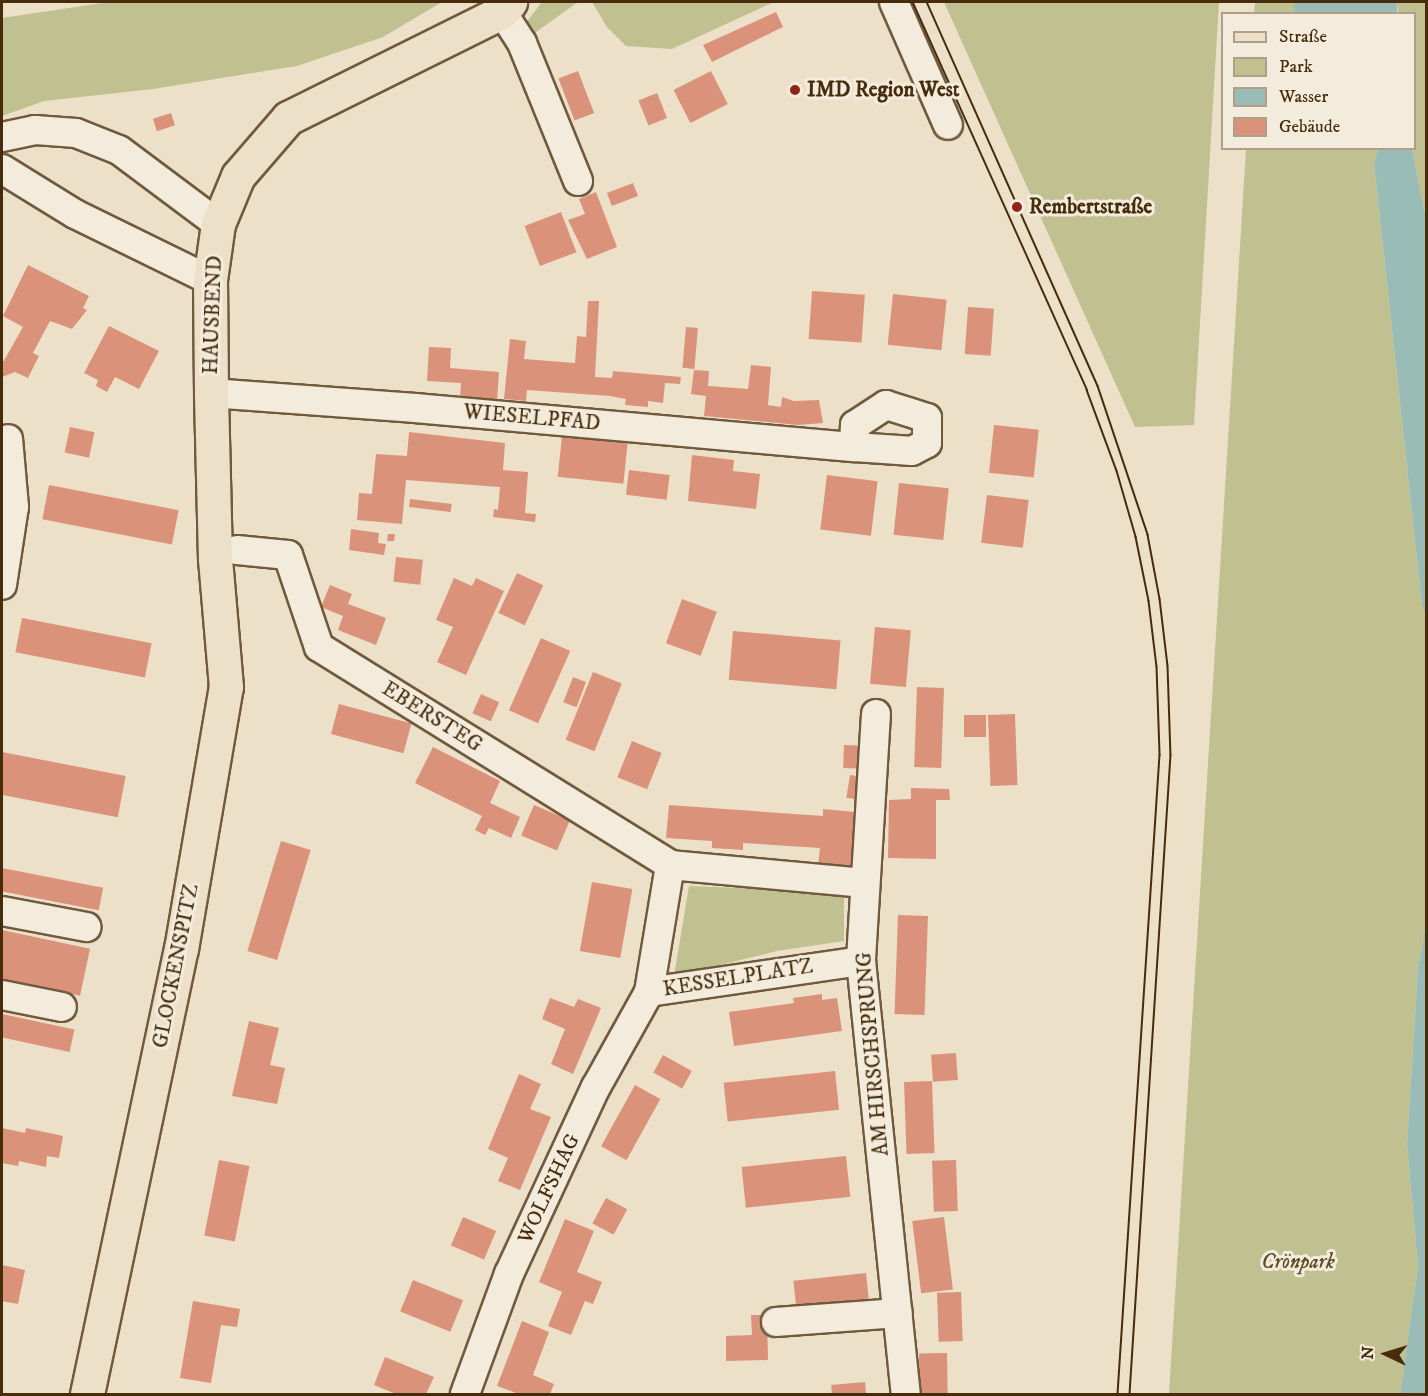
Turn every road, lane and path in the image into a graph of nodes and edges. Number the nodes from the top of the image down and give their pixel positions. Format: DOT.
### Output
graph roads {
  1 [pos="506,7"];
  2 [pos="891,11"];
  3 [pos="948,126"];
  4 [pos="2,137"];
  5 [pos="2,169"];
  6 [pos="578,181"];
  7 [pos="218,224"];
  8 [pos="210,280"];
  9 [pos="211,393"];
  10 [pos="8,439"];
  11 [pos="854,447"];
  12 [pos="7,519"];
  13 [pos="225,542"];
  14 [pos="2,585"];
  15 [pos="876,714"];
  16 [pos="670,865"];
  17 [pos="864,883"];
  18 [pos="2,911"];
  19 [pos="86,927"];
  20 [pos="861,961"];
  21 [pos="649,992"];
  22 [pos="2,995"];
  23 [pos="62,1007"];
  24 [pos="898,1313"];
  25 [pos="776,1322"];
  26 [pos="87,1395"];
  27 [pos="465,1395"];
  28 [pos="906,1395"];
  1 -- 6 [label="street"];
  1 -- 7 [label="main road, HAUSBEND"];
  2 -- 3 [label="street"];
  4 -- 7 [label="street"];
  5 -- 8 [label="street"];
  7 -- 8 [label="main road, HAUSBEND"];
  8 -- 9 [label="main road, HAUSBEND"];
  9 -- 11 [label="street, WIESELPFAD"];
  9 -- 13 [label="main road, HAUSBEND"];
  10 -- 12 [label="street"];
  12 -- 14 [label="street"];
  13 -- 16 [label="street, EBERSTEG"];
  13 -- 26 [label="main road, GLOCKENSPITZ"];
  15 -- 17 [label="street, AM HIRSCHSPRUNG"];
  16 -- 17 [label="street"];
  16 -- 21 [label="street, KESSELPLATZ"];
  17 -- 20 [label="street, AM HIRSCHSPRUNG"];
  18 -- 19 [label="street"];
  20 -- 21 [label="street, KESSELPLATZ"];
  20 -- 24 [label="street, AM HIRSCHSPRUNG"];
  21 -- 27 [label="street, WOLFSHAG"];
  22 -- 23 [label="street"];
  24 -- 25 [label="street"];
  24 -- 28 [label="street, AM HIRSCHSPRUNG"];
}
